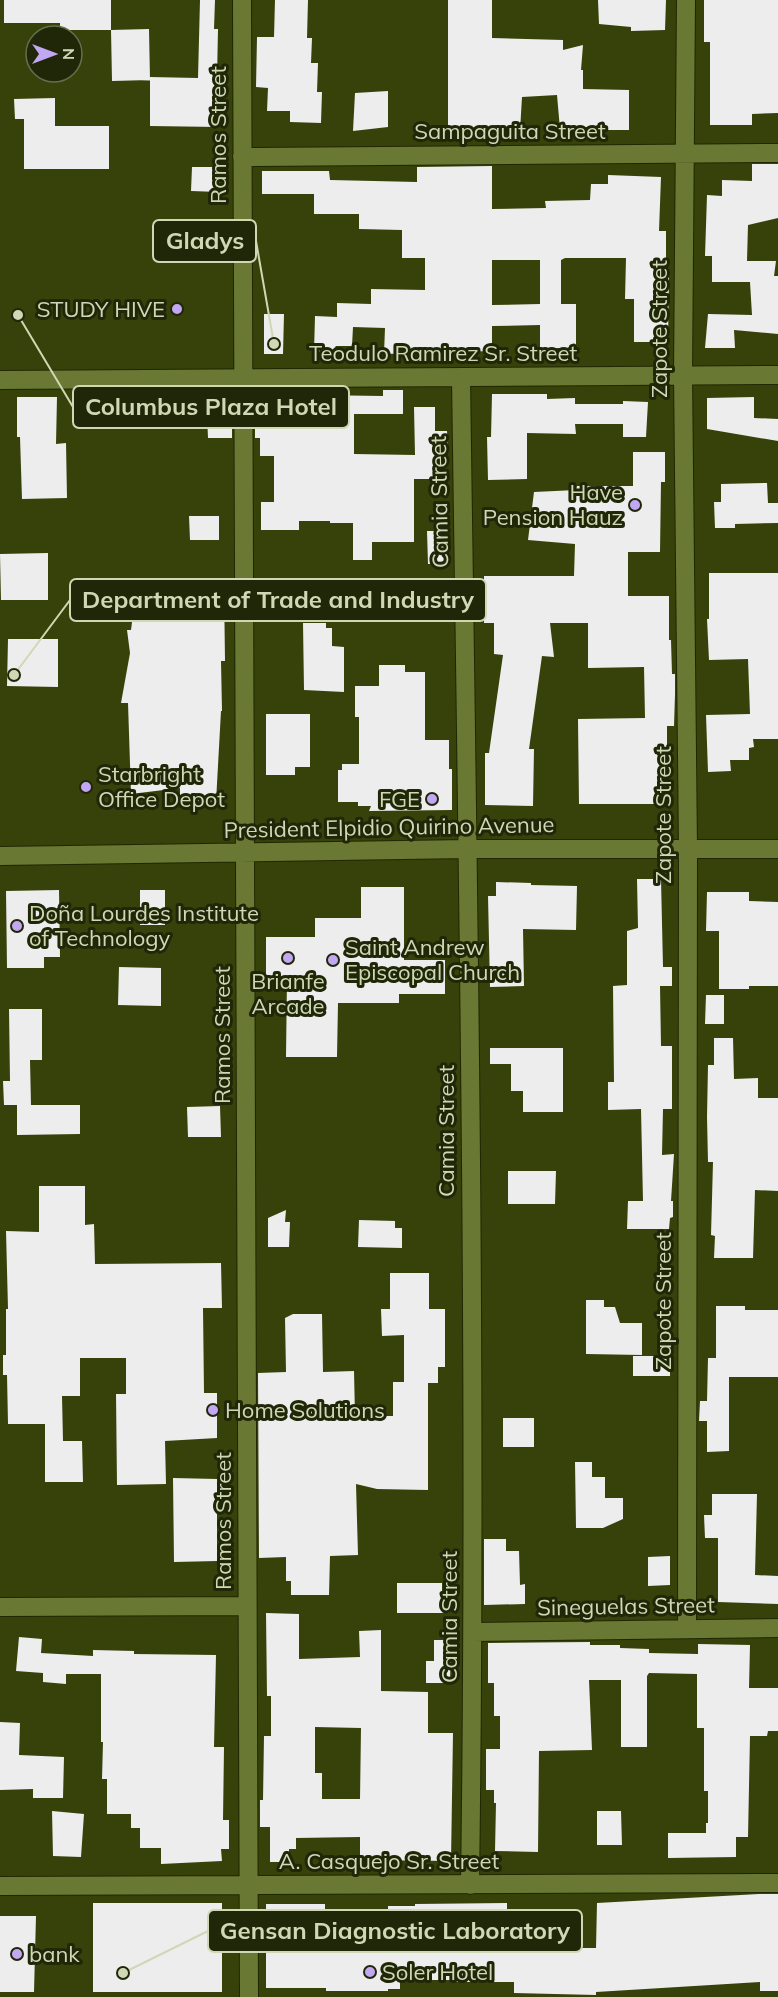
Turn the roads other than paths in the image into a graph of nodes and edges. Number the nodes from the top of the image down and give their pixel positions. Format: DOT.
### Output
graph roads {
  1 [pos="242,0"];
  2 [pos="686,0"];
  3 [pos="778,153"];
  4 [pos="683,154"];
  5 [pos="242,157"];
  6 [pos="683,375"];
  7 [pos="778,375"];
  8 [pos="461,377"];
  9 [pos="243,378"];
  10 [pos="0,380"];
  11 [pos="468,849"];
  12 [pos="688,849"];
  13 [pos="778,849"];
  14 [pos="245,853"];
  15 [pos="0,856"];
  16 [pos="248,1606"];
  17 [pos="0,1607"];
  18 [pos="778,1628"];
  19 [pos="687,1629"];
  20 [pos="474,1632"];
  21 [pos="778,1883"];
  22 [pos="249,1885"];
  23 [pos="470,1885"];
  24 [pos="0,1886"];
  25 [pos="249,1997"];
  1 -- 5 [label="street, Ramos Street"];
  2 -- 4 [label="street, Zapote Street"];
  3 -- 4 [label="street, Sampaguita Street"];
  4 -- 5 [label="street, Sampaguita Street"];
  4 -- 6 [label="street, Zapote Street"];
  5 -- 9 [label="street, Ramos Street"];
  6 -- 7 [label="street, Teodulo Ramirez Sr. Street"];
  6 -- 8 [label="street, Teodulo Ramirez Sr. Street"];
  6 -- 12 [label="street, Zapote Street"];
  8 -- 9 [label="street, Teodulo Ramirez Sr. Street"];
  8 -- 11 [label="street, Camia Street"];
  9 -- 10 [label="street, Teodulo Ramirez Sr. Street"];
  9 -- 14 [label="street, Ramos Street"];
  11 -- 12 [label="street, President Elpidio Quirino Avenue"];
  11 -- 14 [label="street, President Elpidio Quirino Avenue"];
  11 -- 20 [label="street, Camia Street"];
  12 -- 13 [label="street, President Elpidio Quirino Avenue"];
  12 -- 19 [label="street, Zapote Street"];
  14 -- 15 [label="street, President Elpidio Quirino Avenue"];
  14 -- 16 [label="street, Ramos Street"];
  16 -- 17 [label="street"];
  16 -- 22 [label="street, Ramos Street"];
  18 -- 19 [label="street, Sineguelas Street"];
  19 -- 20 [label="street, Sineguelas Street"];
  20 -- 23 [label="street, Camia Street"];
  21 -- 23 [label="street, A. Casquejo Sr. Street"];
  22 -- 23 [label="street, A. Casquejo Sr. Street"];
  22 -- 24 [label="street, A. Casquejo Sr. Street"];
  22 -- 25 [label="street, Ramos Street"];
}
